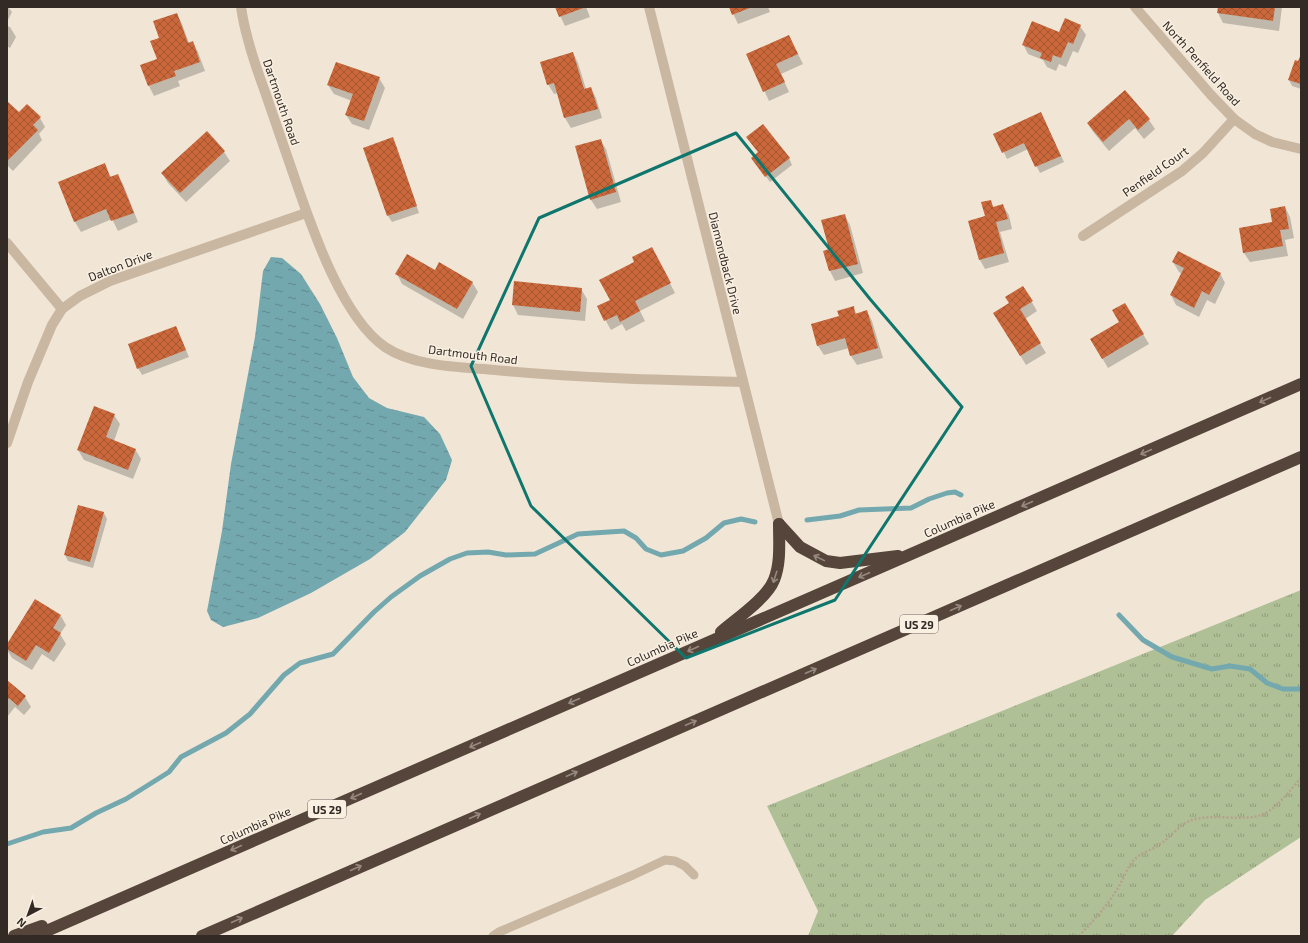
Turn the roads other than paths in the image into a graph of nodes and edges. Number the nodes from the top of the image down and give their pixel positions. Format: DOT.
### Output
graph roads {
  1 [pos="241,7"];
  2 [pos="649,7"];
  3 [pos="1135,7"];
  4 [pos="1234,119"];
  5 [pos="1301,148"];
  6 [pos="306,213"];
  7 [pos="1083,236"];
  8 [pos="7,243"];
  9 [pos="62,309"];
  10 [pos="743,382"];
  11 [pos="1301,384"];
  12 [pos="7,443"];
  13 [pos="1301,458"];
  14 [pos="779,524"];
  15 [pos="913,554"];
  16 [pos="711,641"];
  17 [pos="694,875"];
  18 [pos="143,889"];
  19 [pos="14,936"];
  20 [pos="35,936"];
  21 [pos="202,936"];
  22 [pos="493,936"];
  1 -- 6 [label="street, Dartmouth Road"];
  2 -- 10 [label="street, Diamondback Drive"];
  3 -- 4 [label="street, North Penfield Road"];
  4 -- 5 [label="street, North Penfield Road"];
  4 -- 7 [label="street, Penfield Court"];
  6 -- 9 [label="street, Dalton Drive"];
  6 -- 10 [label="street, Dartmouth Road"];
  8 -- 9 [label="street"];
  9 -- 12 [label="street, Dalton Drive"];
  10 -- 14 [label="street, Diamondback Drive"];
  11 -- 15 [label="highway, Columbia Pike / US 29, one-way"];
  21 -- 13 [label="highway, US 29, one-way"];
  15 -- 14 [label="highway, one-way"];
  14 -- 16 [label="highway, one-way"];
  15 -- 16 [label="highway, Columbia Pike / US 29, one-way"];
  16 -- 18 [label="highway, Columbia Pike / US 29, one-way"];
  17 -- 22 [label="lane"];
  18 -- 19 [label="highway"];
  18 -- 20 [label="highway, Columbia Pike / US 29"];
}
